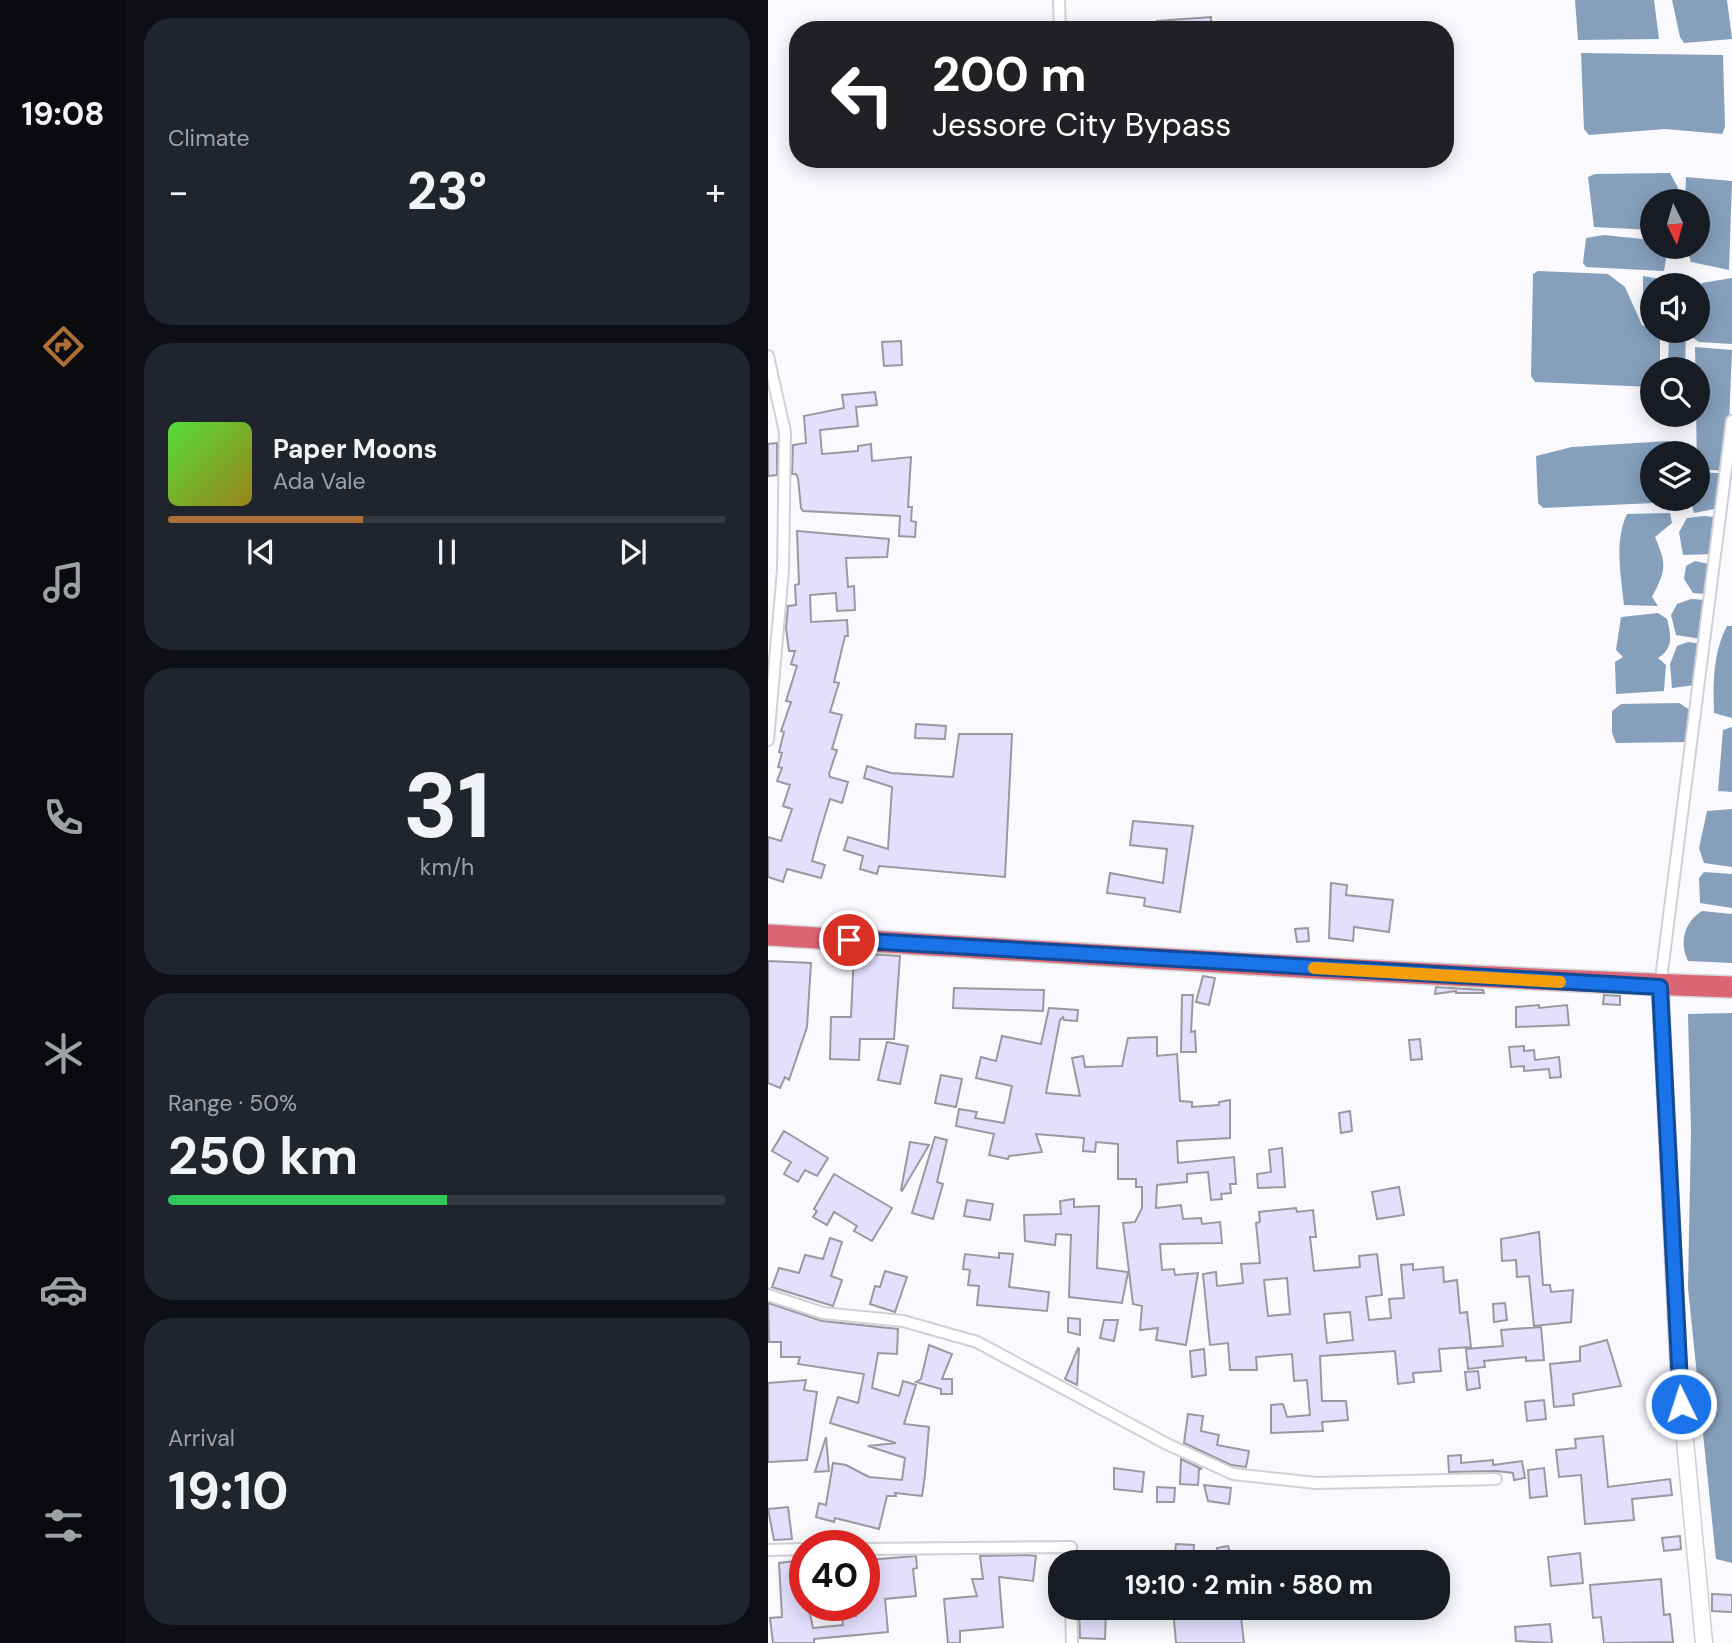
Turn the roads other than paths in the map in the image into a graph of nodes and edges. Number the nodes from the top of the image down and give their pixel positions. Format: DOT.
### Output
graph roads {
  1 [pos="1059,0"];
  2 [pos="1060,21"];
  3 [pos="768,356"];
  4 [pos="1732,421"];
  5 [pos="768,740"];
  6 [pos="768,935"];
  7 [pos="1660,987"];
  8 [pos="1732,987"];
  9 [pos="768,1295"];
  10 [pos="1497,1479"];
  11 [pos="789,1549"];
  12 [pos="880,1549"];
  13 [pos="768,1550"];
  14 [pos="1071,1550"];
  15 [pos="1071,1620"];
  16 [pos="1072,1643"];
  17 [pos="1704,1643"];
  1 -- 2 [label="street"];
  3 -- 5 [label="street"];
  4 -- 7 [label="street"];
  6 -- 7 [label="highway"];
  7 -- 8 [label="highway"];
  7 -- 17 [label="street"];
  9 -- 10 [label="street"];
  11 -- 13 [label="street"];
  12 -- 14 [label="street"];
  15 -- 16 [label="street"];
}
